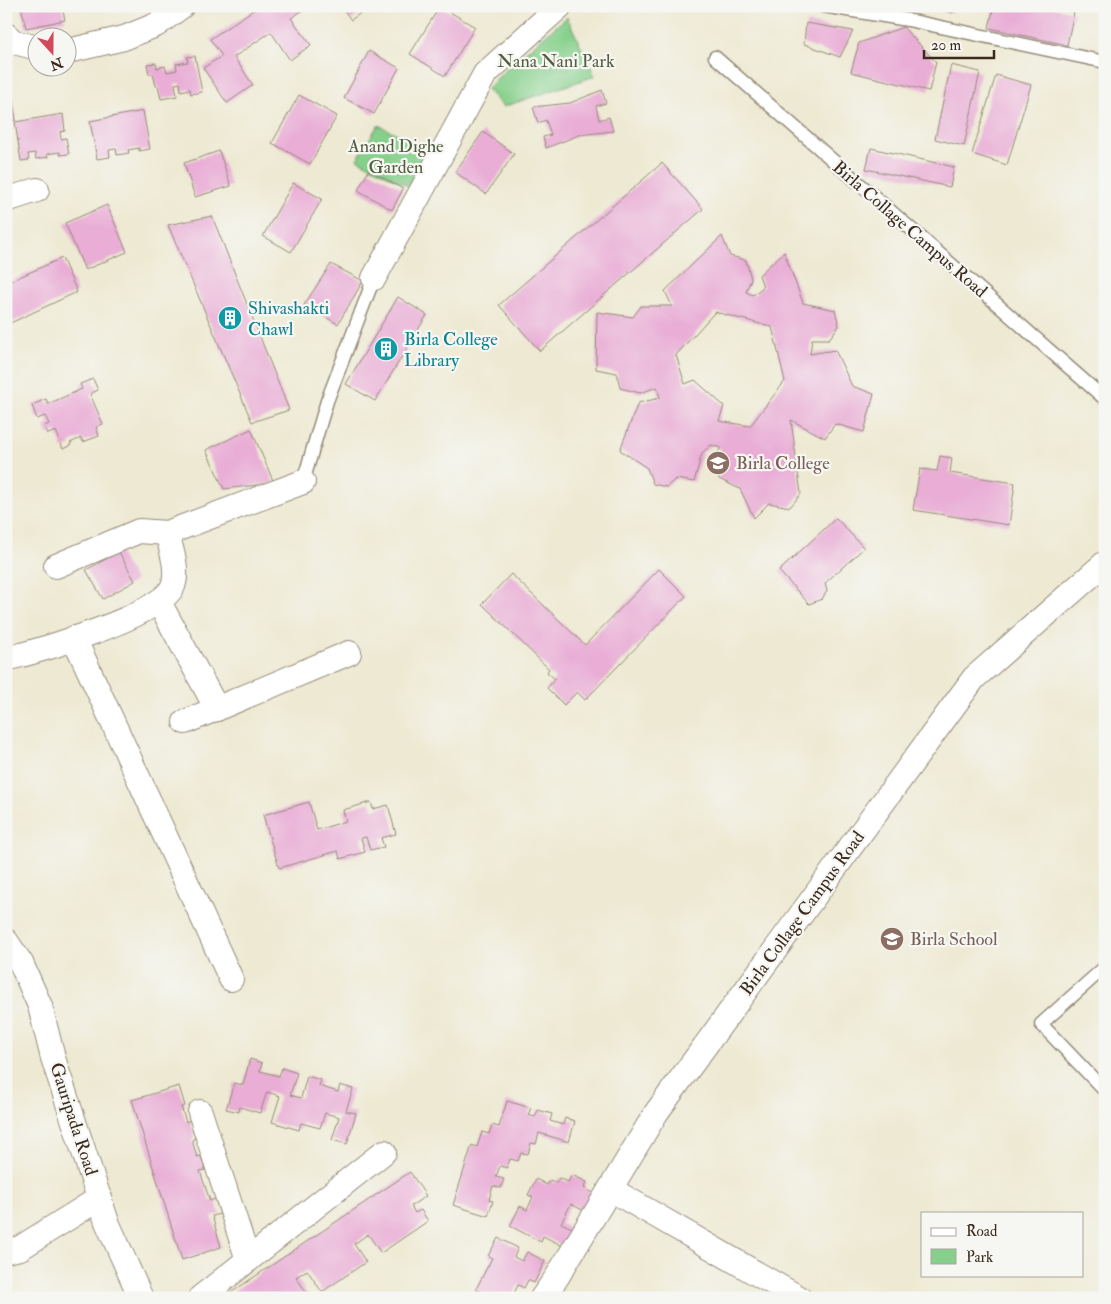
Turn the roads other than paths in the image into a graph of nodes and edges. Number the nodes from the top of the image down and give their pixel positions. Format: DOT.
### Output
graph roads {
  1 [pos="182,6"];
  2 [pos="560,6"];
  3 [pos="823,6"];
  4 [pos="6,35"];
  5 [pos="28,46"];
  6 [pos="78,49"];
  7 [pos="716,57"];
  8 [pos="1105,62"];
  9 [pos="37,190"];
  10 [pos="6,200"];
  11 [pos="374,278"];
  12 [pos="1105,399"];
  13 [pos="303,482"];
  14 [pos="167,533"];
  15 [pos="1105,564"];
  16 [pos="56,566"];
  17 [pos="159,602"];
  18 [pos="74,638"];
  19 [pos="349,653"];
  20 [pos="6,659"];
  21 [pos="218,708"];
  22 [pos="185,722"];
  23 [pos="6,941"];
  24 [pos="1105,967"];
  25 [pos="231,979"];
  26 [pos="1105,1091"];
  27 [pos="200,1112"];
  28 [pos="384,1152"];
  29 [pos="610,1189"];
  30 [pos="100,1198"];
  31 [pos="6,1251"];
  32 [pos="248,1260"];
  33 [pos="141,1298"];
  34 [pos="200,1298"];
  35 [pos="542,1298"];
  36 [pos="800,1298"];
  1 -- 6 [label="street"];
  2 -- 11 [label="street"];
  3 -- 8 [label="lane"];
  4 -- 5 [label="street"];
  7 -- 12 [label="lane, Birla Collage Campus Road"];
  9 -- 10 [label="street"];
  11 -- 13 [label="lane"];
  13 -- 14 [label="street"];
  14 -- 16 [label="street"];
  14 -- 17 [label="street"];
  15 -- 29 [label="street, Birla Collage Campus Road"];
  17 -- 18 [label="street"];
  17 -- 21 [label="street"];
  18 -- 20 [label="street"];
  18 -- 25 [label="street"];
  19 -- 21 [label="street"];
  21 -- 22 [label="street"];
  23 -- 30 [label="street, Gauripada Road"];
  24 -- 26 [label="lane"];
  27 -- 32 [label="street"];
  28 -- 32 [label="street"];
  29 -- 35 [label="street, Birla Collage Campus Road"];
  29 -- 36 [label="street"];
  30 -- 31 [label="street"];
  30 -- 33 [label="street, Gauripada Road"];
  32 -- 34 [label="street"];
}
